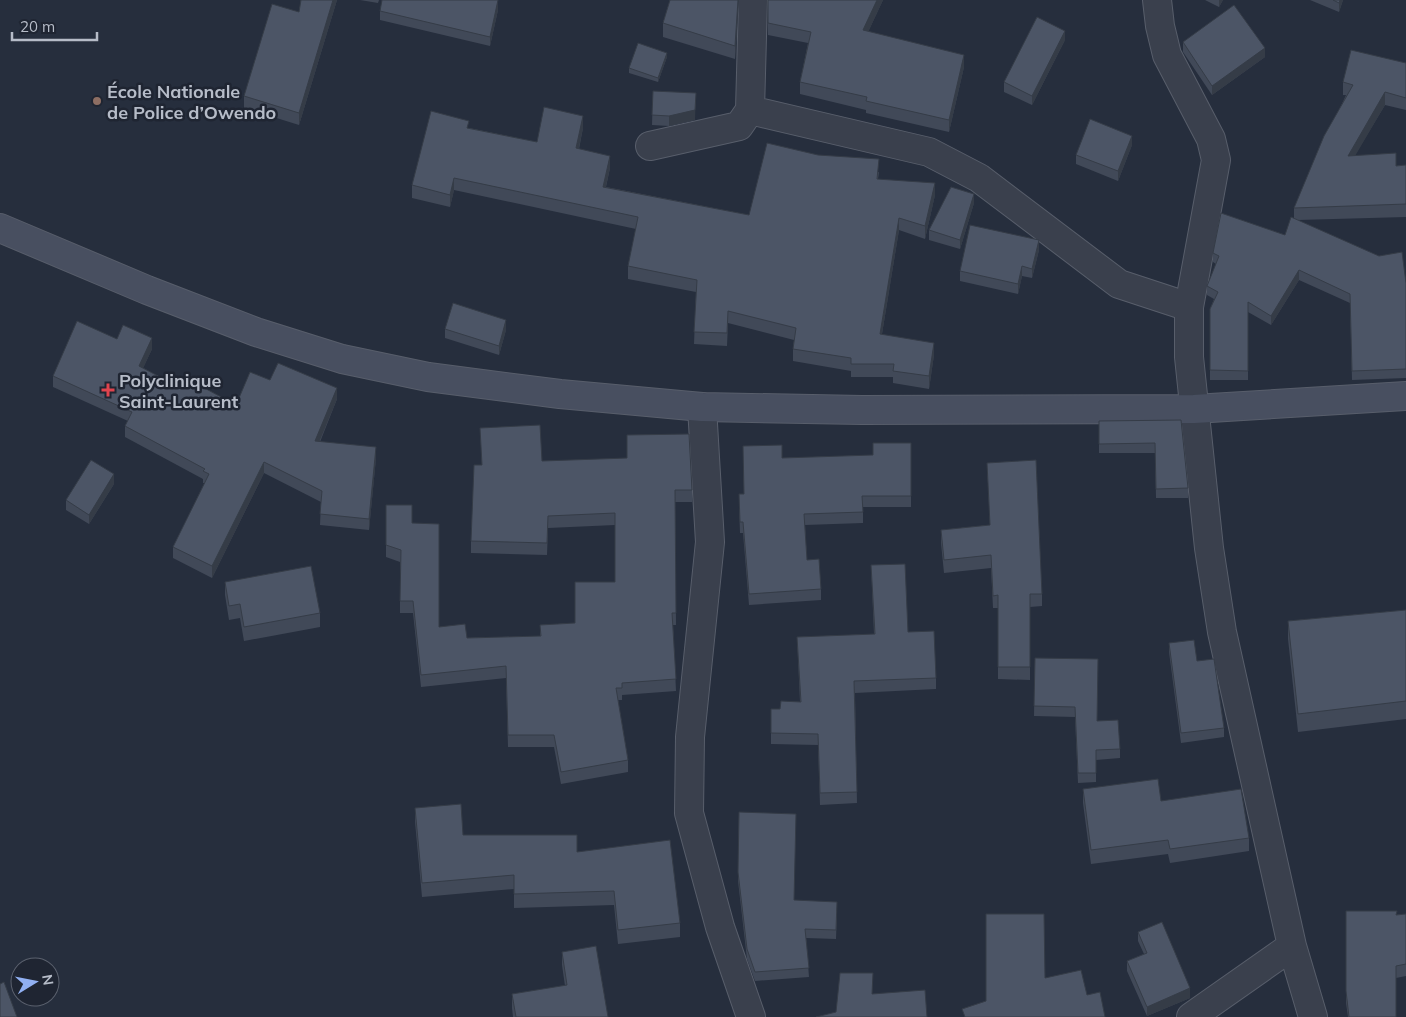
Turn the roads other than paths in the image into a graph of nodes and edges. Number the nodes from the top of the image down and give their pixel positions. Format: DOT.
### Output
graph roads {
  1 [pos="753,0"];
  2 [pos="1157,0"];
  3 [pos="750,110"];
  4 [pos="650,146"];
  5 [pos="0,228"];
  6 [pos="1189,307"];
  7 [pos="1406,396"];
  8 [pos="702,407"];
  9 [pos="1194,409"];
  10 [pos="1292,946"];
  11 [pos="751,1017"];
  12 [pos="1191,1017"];
  13 [pos="1313,1017"];
  1 -- 3 [label="street"];
  2 -- 6 [label="street"];
  3 -- 4 [label="street"];
  3 -- 6 [label="street"];
  5 -- 8 [label="street"];
  6 -- 9 [label="street"];
  7 -- 9 [label="street"];
  8 -- 9 [label="street"];
  8 -- 11 [label="street"];
  9 -- 10 [label="street"];
  10 -- 12 [label="street"];
  10 -- 13 [label="street"];
}
